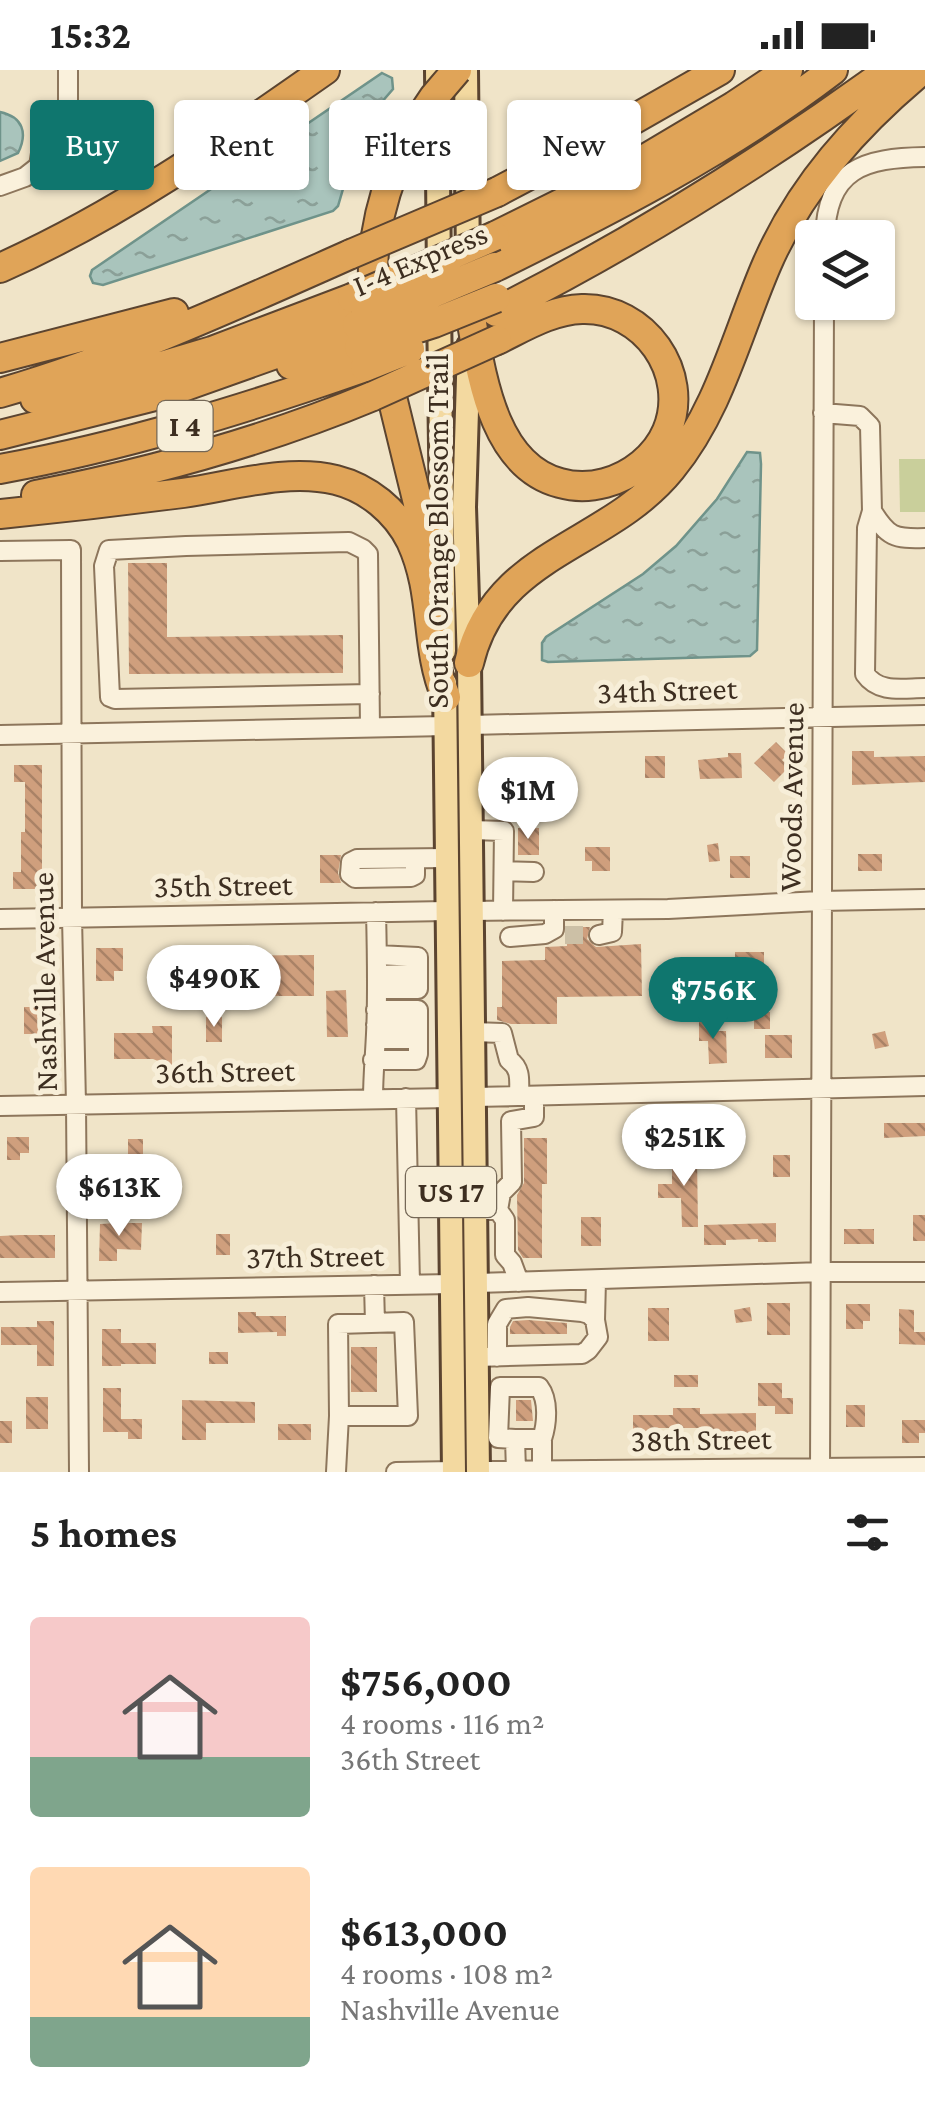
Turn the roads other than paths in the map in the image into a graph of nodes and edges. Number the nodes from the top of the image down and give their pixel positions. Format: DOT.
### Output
graph roads {
  1 [pos="68,70"];
  2 [pos="325,70"];
  3 [pos="438,70"];
  4 [pos="457,70"];
  5 [pos="466,70"];
  6 [pos="720,70"];
  7 [pos="788,70"];
  8 [pos="833,70"];
  9 [pos="888,70"];
  10 [pos="922,70"];
  11 [pos="925,158"];
  12 [pos="0,186"];
  13 [pos="826,220"];
  14 [pos="351,254"];
  15 [pos="0,268"];
  16 [pos="489,313"];
  17 [pos="824,320"];
  18 [pos="358,334"];
  19 [pos="0,358"];
  20 [pos="0,393"];
  21 [pos="0,406"];
  22 [pos="823,413"];
  23 [pos="0,435"];
  24 [pos="0,469"];
  25 [pos="0,501"];
  26 [pos="872,511"];
  27 [pos="0,514"];
  28 [pos="925,538"];
  29 [pos="0,551"];
  30 [pos="457,664"];
  31 [pos="925,688"];
  32 [pos="370,694"];
  33 [pos="925,715"];
  34 [pos="454,716"];
  35 [pos="822,716"];
  36 [pos="370,728"];
  37 [pos="72,734"];
  38 [pos="0,736"];
  39 [pos="470,830"];
  40 [pos="446,858"];
  41 [pos="416,859"];
  42 [pos="504,871"];
  43 [pos="534,872"];
  44 [pos="925,900"];
  45 [pos="820,901"];
  46 [pos="613,910"];
  47 [pos="471,911"];
  48 [pos="503,911"];
  49 [pos="376,912"];
  50 [pos="446,912"];
  51 [pos="72,917"];
  52 [pos="0,919"];
  53 [pos="558,925"];
  54 [pos="599,935"];
  55 [pos="510,936"];
  56 [pos="377,973"];
  57 [pos="418,982"];
  58 [pos="448,1000"];
  59 [pos="376,1025"];
  60 [pos="418,1025"];
  61 [pos="474,1032"];
  62 [pos="373,1060"];
  63 [pos="474,1064"];
  64 [pos="925,1086"];
  65 [pos="822,1088"];
  66 [pos="527,1096"];
  67 [pos="475,1097"];
  68 [pos="406,1098"];
  69 [pos="450,1098"];
  70 [pos="373,1099"];
  71 [pos="76,1104"];
  72 [pos="0,1106"];
  73 [pos="487,1210"];
  74 [pos="822,1272"];
  75 [pos="925,1272"];
  76 [pos="596,1280"];
  77 [pos="518,1282"];
  78 [pos="477,1283"];
  79 [pos="410,1284"];
  80 [pos="452,1284"];
  81 [pos="374,1285"];
  82 [pos="78,1290"];
  83 [pos="0,1292"];
  84 [pos="595,1320"];
  85 [pos="375,1322"];
  86 [pos="487,1357"];
  87 [pos="489,1399"];
  88 [pos="339,1416"];
  89 [pos="515,1439"];
  90 [pos="542,1439"];
  91 [pos="925,1467"];
  92 [pos="820,1470"];
  93 [pos="516,1471"];
  94 [pos="538,1471"];
  95 [pos="79,1472"];
  96 [pos="336,1472"];
  97 [pos="396,1472"];
  98 [pos="454,1472"];
  99 [pos="478,1472"];
  1 -- 12 [label="street"];
  2 -- 15 [label="highway"];
  3 -- 30 [label="main road, South Orange Blossom Trail / US 17"];
  4 -- 30 [label="highway, bridge"];
  5 -- 16 [label="main road, South Orange Blossom Trail / US 17"];
  6 -- 14 [label="highway, bridge"];
  7 -- 18 [label="highway, I-4 Express, bridge"];
  8 -- 18 [label="highway, I-4 Express, bridge"];
  9 -- 16 [label="highway, I 4"];
  10 -- 30 [label="highway"];
  11 -- 13 [label="street"];
  14 -- 19 [label="highway"];
  14 -- 20 [label="highway"];
  16 -- 16 [label="highway"];
  16 -- 18 [label="highway, I 4, bridge"];
  16 -- 25 [label="highway, bridge"];
  16 -- 30 [label="main road, South Orange Blossom Trail / US 17"];
  17 -- 22 [label="street, Woods Avenue"];
  18 -- 21 [label="highway, I-4 Express"];
  18 -- 23 [label="highway, I-4 Express"];
  18 -- 24 [label="highway, I 4"];
  22 -- 26 [label="street"];
  22 -- 35 [label="street, Woods Avenue"];
  26 -- 28 [label="street"];
  26 -- 31 [label="street"];
  27 -- 34 [label="highway"];
  29 -- 37 [label="street, Nashville Avenue"];
  30 -- 34 [label="main road, South Orange Blossom Trail / US 17"];
  30 -- 34 [label="main road, South Orange Blossom Trail / US 17"];
  32 -- 32 [label="street"];
  32 -- 36 [label="street"];
  33 -- 35 [label="street, 34th Street"];
  34 -- 35 [label="street, 34th Street"];
  34 -- 36 [label="street, 34th Street"];
  34 -- 39 [label="main road, South Orange Blossom Trail / US 17"];
  34 -- 40 [label="main road, South Orange Blossom Trail / US 17"];
  34 -- 47 [label="main road"];
  35 -- 45 [label="street, Woods Avenue"];
  36 -- 37 [label="street, 34th Street"];
  37 -- 38 [label="street, 34th Street"];
  37 -- 51 [label="street, Nashville Avenue"];
  39 -- 42 [label="street"];
  39 -- 47 [label="main road, South Orange Blossom Trail / US 17"];
  40 -- 41 [label="street"];
  40 -- 50 [label="main road, South Orange Blossom Trail / US 17"];
  42 -- 43 [label="street"];
  42 -- 48 [label="street"];
  44 -- 45 [label="street"];
  45 -- 46 [label="street"];
  45 -- 65 [label="street, Woods Avenue"];
  46 -- 53 [label="street"];
  46 -- 54 [label="street"];
  47 -- 48 [label="street"];
  47 -- 61 [label="main road, South Orange Blossom Trail / US 17"];
  48 -- 53 [label="street"];
  49 -- 50 [label="street, 35th Street"];
  49 -- 51 [label="street, 35th Street"];
  49 -- 56 [label="street"];
  50 -- 58 [label="main road, South Orange Blossom Trail / US 17"];
  50 -- 63 [label="main road"];
  51 -- 52 [label="street, 35th Street"];
  51 -- 71 [label="street, Nashville Avenue"];
  53 -- 55 [label="street"];
  56 -- 57 [label="street"];
  56 -- 57 [label="street"];
  56 -- 59 [label="street"];
  57 -- 58 [label="street"];
  57 -- 60 [label="street"];
  58 -- 60 [label="street"];
  58 -- 69 [label="main road, South Orange Blossom Trail / US 17"];
  59 -- 60 [label="street"];
  59 -- 60 [label="street"];
  59 -- 62 [label="street"];
  60 -- 62 [label="street"];
  61 -- 63 [label="main road, South Orange Blossom Trail / US 17"];
  61 -- 66 [label="street"];
  62 -- 70 [label="street"];
  63 -- 67 [label="main road, South Orange Blossom Trail / US 17"];
  64 -- 65 [label="street"];
  65 -- 66 [label="street"];
  65 -- 74 [label="street, Woods Avenue"];
  66 -- 67 [label="street"];
  66 -- 73 [label="street"];
  67 -- 73 [label="main road, South Orange Blossom Trail / US 17"];
  68 -- 69 [label="street, 36th Street"];
  68 -- 70 [label="street, 36th Street"];
  68 -- 79 [label="street"];
  69 -- 80 [label="main road, South Orange Blossom Trail / US 17"];
  70 -- 71 [label="street, 36th Street"];
  71 -- 72 [label="street, 36th Street"];
  71 -- 82 [label="street, Nashville Avenue"];
  73 -- 77 [label="street"];
  73 -- 78 [label="main road, South Orange Blossom Trail / US 17"];
  74 -- 75 [label="street"];
  74 -- 76 [label="street"];
  74 -- 92 [label="street, Woods Avenue"];
  76 -- 77 [label="street"];
  76 -- 84 [label="street"];
  77 -- 78 [label="street"];
  78 -- 86 [label="main road, South Orange Blossom Trail / US 17"];
  79 -- 80 [label="street, 37th Street"];
  79 -- 81 [label="street, 37th Street"];
  80 -- 98 [label="main road, South Orange Blossom Trail / US 17"];
  81 -- 82 [label="street, 37th Street"];
  81 -- 85 [label="street"];
  82 -- 83 [label="street, 37th Street"];
  82 -- 95 [label="street, Nashville Avenue"];
  84 -- 86 [label="street"];
  84 -- 86 [label="street"];
  85 -- 88 [label="street"];
  85 -- 88 [label="street"];
  86 -- 87 [label="main road, South Orange Blossom Trail / US 17"];
  87 -- 89 [label="street"];
  87 -- 90 [label="street"];
  87 -- 99 [label="main road, South Orange Blossom Trail / US 17"];
  88 -- 96 [label="street"];
  89 -- 90 [label="street"];
  89 -- 93 [label="street"];
  90 -- 94 [label="street"];
  91 -- 92 [label="street, 38th Street"];
  92 -- 94 [label="street, 38th Street"];
  93 -- 94 [label="street, 38th Street"];
  93 -- 99 [label="street, 38th Street"];
  97 -- 98 [label="street"];
}
